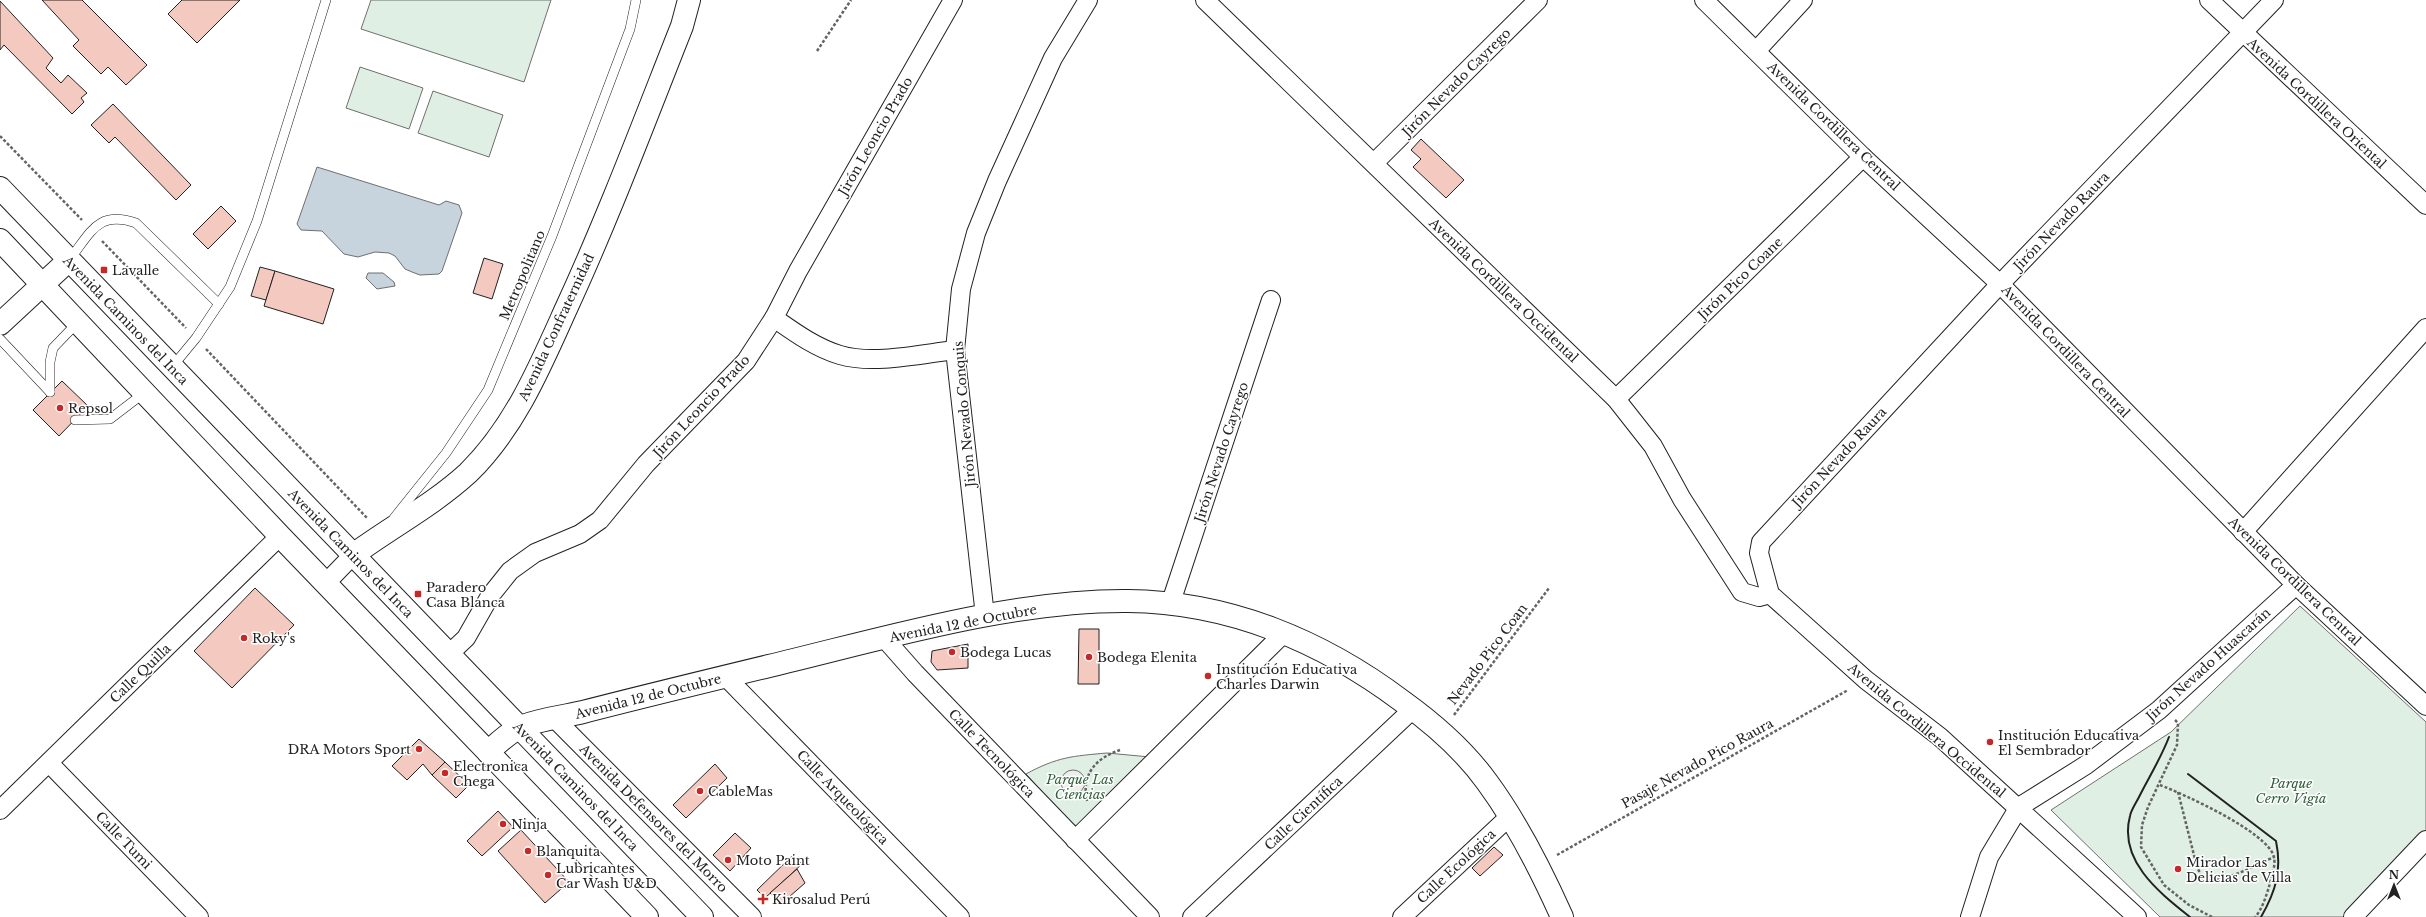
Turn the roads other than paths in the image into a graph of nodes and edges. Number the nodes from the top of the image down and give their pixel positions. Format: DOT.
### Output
graph roads {
  1 [pos="326,0"];
  2 [pos="636,0"];
  3 [pos="689,0"];
  4 [pos="953,0"];
  5 [pos="1088,0"];
  6 [pos="1205,0"];
  7 [pos="1538,0"];
  8 [pos="1704,0"];
  9 [pos="1803,0"];
  10 [pos="2209,0"];
  11 [pos="2274,0"];
  12 [pos="2243,34"];
  13 [pos="1757,50"];
  14 [pos="1863,157"];
  15 [pos="1374,163"];
  16 [pos="0,188"];
  17 [pos="2426,205"];
  18 [pos="0,240"];
  19 [pos="69,260"];
  20 [pos="2000,284"];
  21 [pos="42,285"];
  22 [pos="1271,300"];
  23 [pos="218,304"];
  24 [pos="774,318"];
  25 [pos="78,322"];
  26 [pos="0,324"];
  27 [pos="2426,328"];
  28 [pos="0,340"];
  29 [pos="955,350"];
  30 [pos="172,367"];
  31 [pos="144,393"];
  32 [pos="1616,399"];
  33 [pos="75,420"];
  34 [pos="2243,532"];
  35 [pos="382,534"];
  36 [pos="280,536"];
  37 [pos="352,554"];
  38 [pos="326,583"];
  39 [pos="2296,585"];
  40 [pos="1770,594"];
  41 [pos="1170,605"];
  42 [pos="985,616"];
  43 [pos="1285,632"];
  44 [pos="885,639"];
  45 [pos="449,654"];
  46 [pos="725,676"];
  47 [pos="2426,706"];
  48 [pos="1413,709"];
  49 [pos="555,718"];
  50 [pos="518,727"];
  51 [pos="488,752"];
  52 [pos="49,763"];
  53 [pos="2019,807"];
  54 [pos="0,810"];
  55 [pos="1510,816"];
  56 [pos="1075,840"];
  57 [pos="2426,840"];
  58 [pos="199,917"];
  59 [pos="647,917"];
  60 [pos="702,917"];
  61 [pos="752,917"];
  62 [pos="960,917"];
  63 [pos="1150,917"];
  64 [pos="1192,917"];
  65 [pos="1402,917"];
  66 [pos="1562,917"];
  67 [pos="1970,917"];
  68 [pos="2137,917"];
  69 [pos="2353,917"];
  1 -- 23 [label="lane"];
  2 -- 35 [label="lane, Metropolitano"];
  3 -- 35 [label="main road, Avenida Confraternidad"];
  4 -- 24 [label="street, Jirón Leoncio Prado"];
  5 -- 29 [label="street, Jirón Nevado Conquis"];
  6 -- 15 [label="street, Avenida Cordillera Occidental"];
  7 -- 15 [label="street, Jirón Nevado Cayrego"];
  8 -- 13 [label="street, Avenida Cordillera Central"];
  9 -- 13 [label="street"];
  10 -- 12 [label="street, Avenida Cordillera Oriental"];
  11 -- 12 [label="street, Jirón Nevado Raura"];
  12 -- 17 [label="street, Avenida Cordillera Oriental"];
  12 -- 20 [label="street, Jirón Nevado Raura"];
  13 -- 14 [label="street, Avenida Cordillera Central"];
  14 -- 20 [label="street, Avenida Cordillera Central"];
  14 -- 32 [label="street, Jirón Pico Coane"];
  15 -- 32 [label="street, Avenida Cordillera Occidental"];
  16 -- 19 [label="main road, Avenida Caminos del Inca"];
  18 -- 21 [label="main road"];
  19 -- 21 [label="main road"];
  19 -- 23 [label="lane"];
  19 -- 30 [label="main road, Avenida Caminos del Inca"];
  20 -- 34 [label="street, Avenida Cordillera Central"];
  20 -- 40 [label="street, Jirón Nevado Raura"];
  21 -- 25 [label="main road"];
  21 -- 26 [label="main road"];
  22 -- 41 [label="street, Jirón Nevado Cayrego"];
  23 -- 30 [label="lane"];
  24 -- 29 [label="street"];
  24 -- 45 [label="street, Jirón Leoncio Prado"];
  25 -- 28 [label="lane"];
  25 -- 31 [label="main road"];
  27 -- 34 [label="street"];
  29 -- 42 [label="street, Jirón Nevado Conquis"];
  30 -- 37 [label="main road, Avenida Caminos del Inca"];
  31 -- 33 [label="lane"];
  31 -- 36 [label="main road"];
  32 -- 40 [label="street, Avenida Cordillera Occidental"];
  34 -- 39 [label="street, Avenida Cordillera Central"];
  35 -- 37 [label="main road, Avenida Confraternidad"];
  36 -- 38 [label="main road"];
  36 -- 52 [label="street, Calle Quilla"];
  37 -- 38 [label="street, Avenida Confraternidad"];
  37 -- 45 [label="main road, Avenida Caminos del Inca"];
  38 -- 51 [label="main road"];
  39 -- 47 [label="street, Avenida Cordillera Central"];
  39 -- 53 [label="street, Jirón Nevado Huascarán"];
  40 -- 53 [label="street, Avenida Cordillera Occidental"];
  41 -- 42 [label="main road, Avenida 12 de Octubre"];
  41 -- 43 [label="main road, Avenida 12 de Octubre"];
  42 -- 44 [label="main road, Avenida 12 de Octubre"];
  43 -- 48 [label="main road, Avenida 12 de Octubre"];
  43 -- 56 [label="street"];
  44 -- 46 [label="main road, Avenida 12 de Octubre"];
  44 -- 56 [label="street, Calle Tecnológica"];
  45 -- 50 [label="main road, Avenida Caminos del Inca"];
  46 -- 49 [label="main road, Avenida 12 de Octubre"];
  46 -- 62 [label="street, Calle Arqueológica"];
  48 -- 55 [label="main road, Avenida 12 de Octubre"];
  48 -- 64 [label="street, Calle Científica"];
  49 -- 50 [label="main road, Avenida 12 de Octubre"];
  49 -- 61 [label="street, Avenida Defensores del Morro"];
  50 -- 51 [label="main road, Avenida 12 de Octubre"];
  50 -- 60 [label="main road, Avenida Caminos del Inca"];
  51 -- 59 [label="main road"];
  52 -- 54 [label="street, Calle Quilla"];
  52 -- 58 [label="street, Calle Tumi"];
  53 -- 67 [label="street, Jirón Nevado Huascarán"];
  53 -- 68 [label="street, Avenida Cordillera Occidental"];
  55 -- 65 [label="street, Calle Ecológica"];
  55 -- 66 [label="main road, Avenida 12 de Octubre"];
  56 -- 63 [label="street, Calle Tecnológica"];
  57 -- 69 [label="street"];
}
